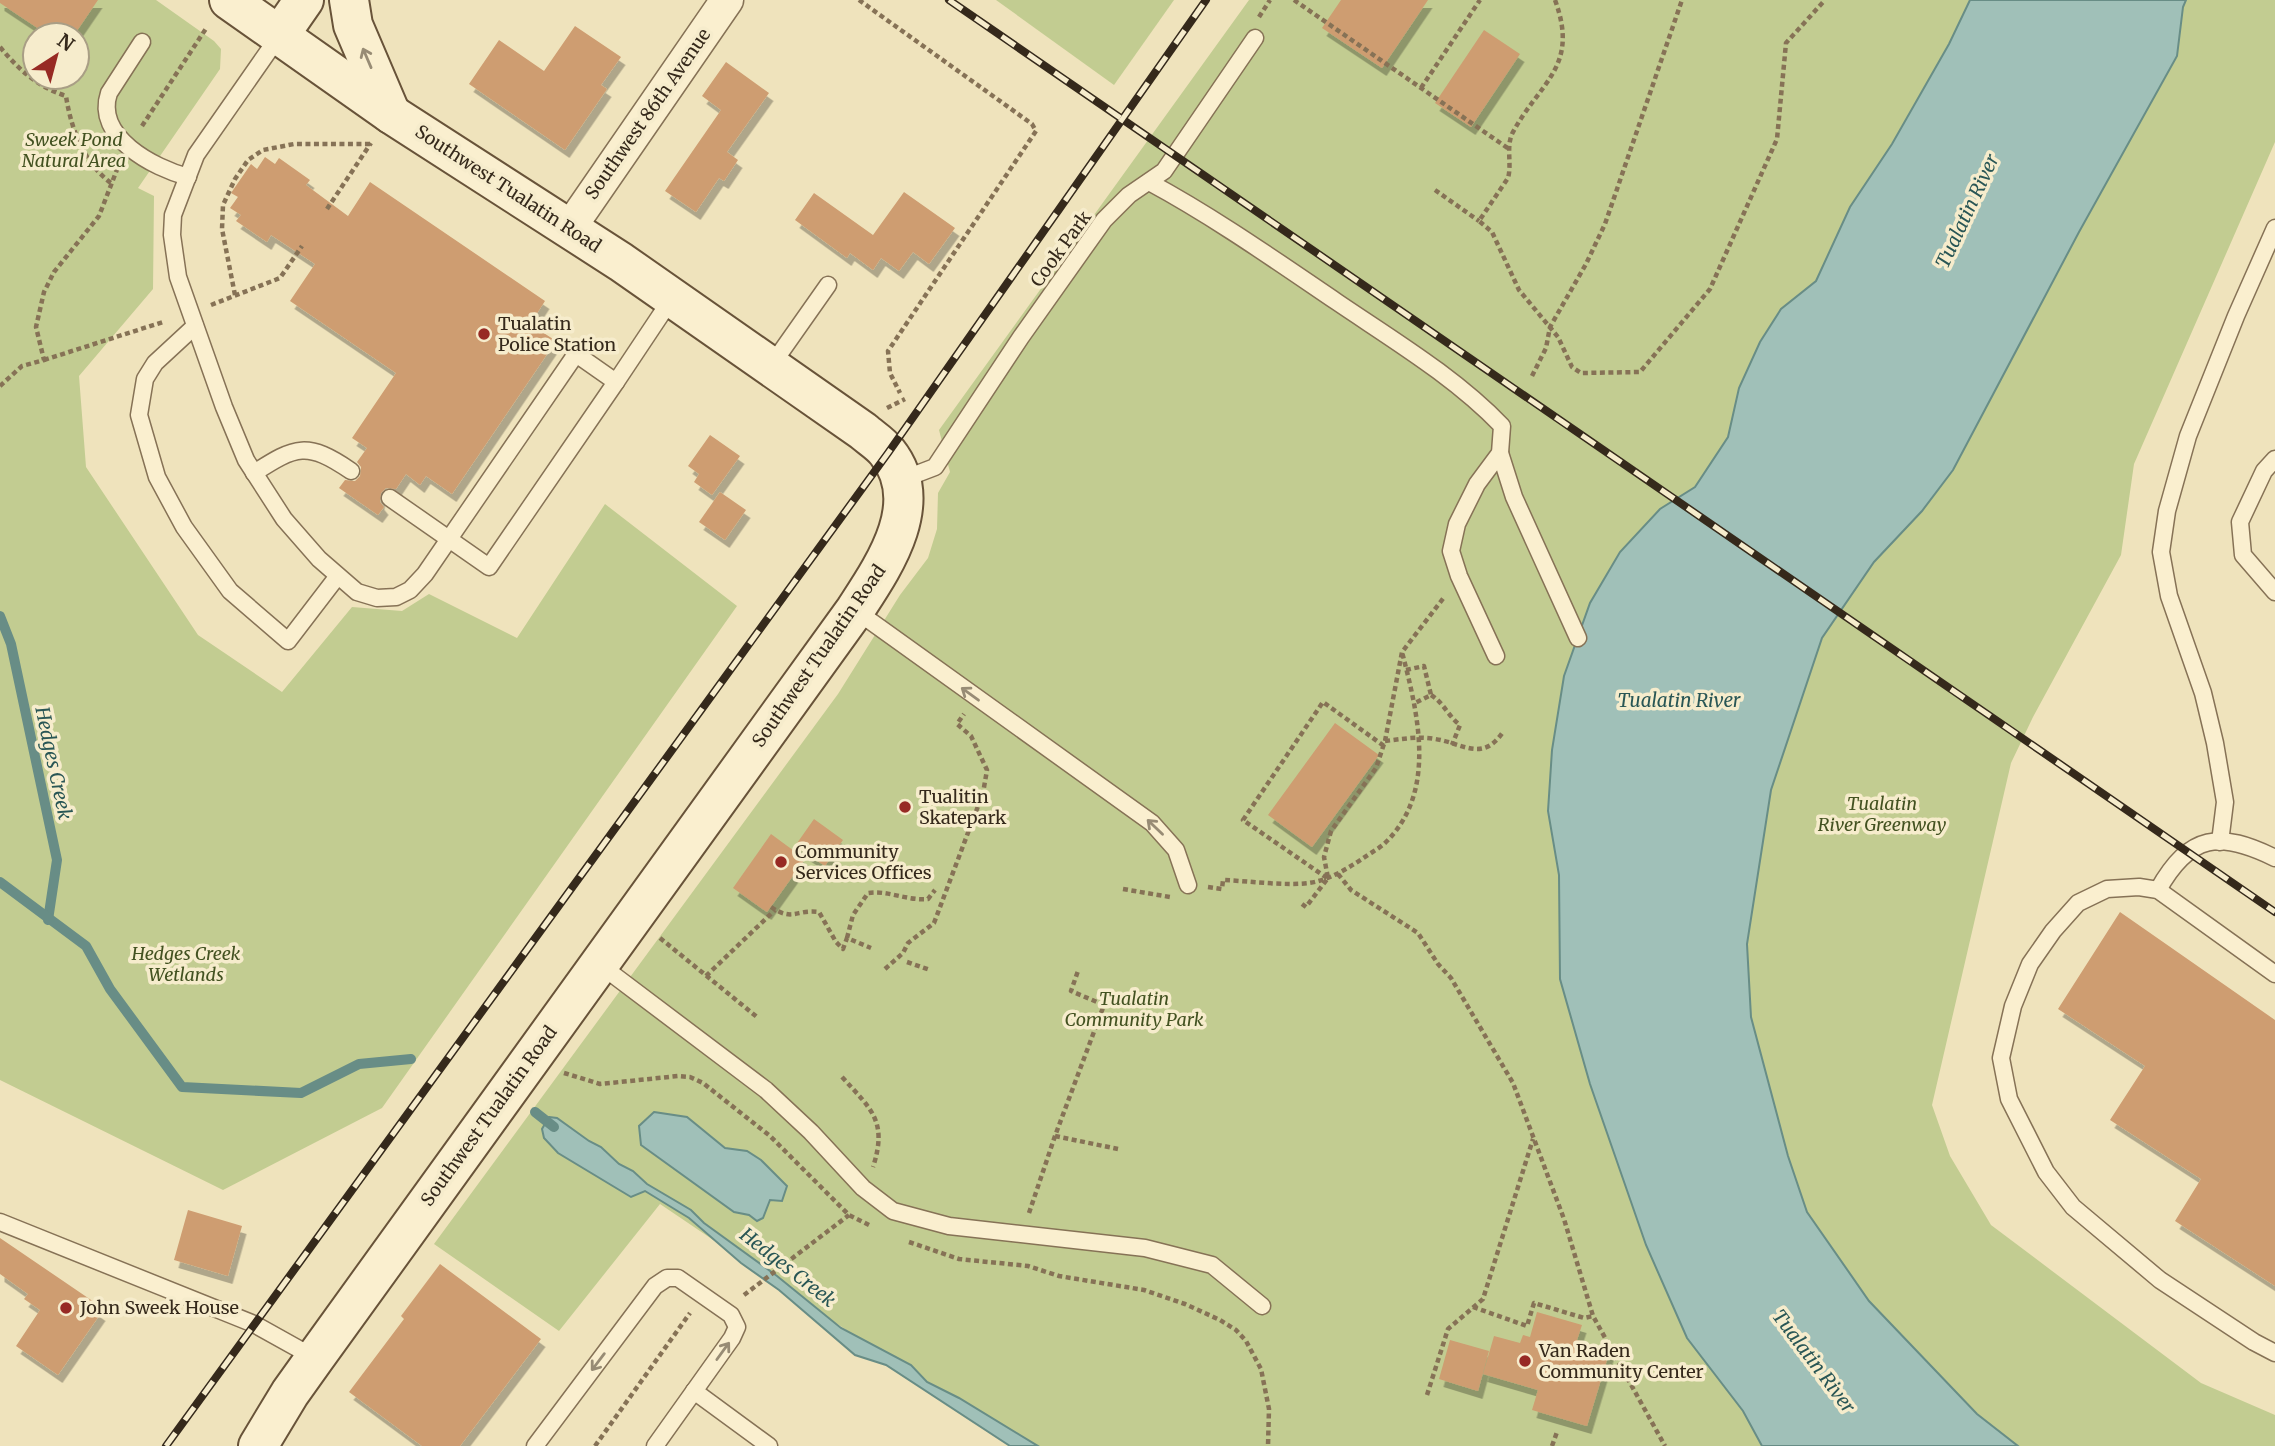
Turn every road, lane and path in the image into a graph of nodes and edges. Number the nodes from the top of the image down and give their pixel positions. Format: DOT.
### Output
graph roads {
  1 [pos="304,0"];
  2 [pos="349,0"];
  3 [pos="727,0"];
  4 [pos="859,0"];
  5 [pos="1294,0"];
  6 [pos="1480,0"];
  7 [pos="1555,0"];
  8 [pos="1682,0"];
  9 [pos="1825,0"];
  10 [pos="221,16"];
  11 [pos="279,36"];
  12 [pos="1255,38"];
  13 [pos="142,42"];
  14 [pos="0,47"];
  15 [pos="1421,88"];
  16 [pos="381,129"];
  17 [pos="129,147"];
  18 [pos="1510,149"];
  19 [pos="188,177"];
  20 [pos="1149,182"];
  21 [pos="111,183"];
  22 [pos="1435,190"];
  23 [pos="327,209"];
  24 [pos="1479,221"];
  25 [pos="2275,228"];
  26 [pos="569,229"];
  27 [pos="828,285"];
  28 [pos="235,295"];
  29 [pos="672,298"];
  30 [pos="195,326"];
  31 [pos="1550,327"];
  32 [pos="771,366"];
  33 [pos="1532,376"];
  34 [pos="616,382"];
  35 [pos="0,386"];
  36 [pos="900,393"];
  37 [pos="1500,453"];
  38 [pos="2275,458"];
  39 [pos="351,471"];
  40 [pos="254,473"];
  41 [pos="900,480"];
  42 [pos="390,498"];
  43 [pos="449,539"];
  44 [pos="337,576"];
  45 [pos="1459,576"];
  46 [pos="2275,592"];
  47 [pos="855,610"];
  48 [pos="1578,638"];
  49 [pos="1402,652"];
  50 [pos="1496,656"];
  51 [pos="1406,670"];
  52 [pos="1431,695"];
  53 [pos="1415,704"];
  54 [pos="957,724"];
  55 [pos="1503,732"];
  56 [pos="1419,737"];
  57 [pos="1385,743"];
  58 [pos="1452,745"];
  59 [pos="2220,842"];
  60 [pos="2275,858"];
  61 [pos="1338,874"];
  62 [pos="1328,878"];
  63 [pos="1188,885"];
  64 [pos="1122,889"];
  65 [pos="935,890"];
  66 [pos="2158,890"];
  67 [pos="1174,898"];
  68 [pos="1302,904"];
  69 [pos="846,937"];
  70 [pos="659,938"];
  71 [pos="871,948"];
  72 [pos="907,962"];
  73 [pos="599,964"];
  74 [pos="885,969"];
  75 [pos="930,970"];
  76 [pos="1078,971"];
  77 [pos="2275,974"];
  78 [pos="706,976"];
  79 [pos="757,1017"];
  80 [pos="534,1053"];
  81 [pos="842,1077"];
  82 [pos="1055,1136"];
  83 [pos="1534,1138"];
  84 [pos="1118,1149"];
  85 [pos="873,1168"];
  86 [pos="849,1215"];
  87 [pos="0,1222"];
  88 [pos="878,1229"];
  89 [pos="1022,1234"];
  90 [pos="906,1241"];
  91 [pos="704,1295"];
  92 [pos="1262,1306"];
  93 [pos="1474,1307"];
  94 [pos="1593,1316"];
  95 [pos="2275,1353"];
  96 [pos="315,1358"];
  97 [pos="694,1391"];
  98 [pos="1427,1395"];
  99 [pos="1557,1432"];
  100 [pos="258,1446"];
  101 [pos="534,1446"];
  102 [pos="595,1446"];
  103 [pos="655,1446"];
  104 [pos="769,1446"];
  105 [pos="1268,1446"];
  106 [pos="1552,1446"];
  107 [pos="1665,1446"];
  1 -- 11 [label="main road"];
  16 -- 2 [label="main road, one-way"];
  3 -- 26 [label="street, Southwest 86th Avenue"];
  4 -- 36 [label="path"];
  5 -- 15 [label="path"];
  6 -- 15 [label="path"];
  7 -- 18 [label="path"];
  8 -- 31 [label="path"];
  9 -- 31 [label="path"];
  10 -- 11 [label="main road, Southwest Tualatin Road"];
  10 -- 17 [label="path"];
  11 -- 16 [label="main road, Southwest Tualatin Road"];
  11 -- 19 [label="lane"];
  12 -- 20 [label="lane, Cook Park"];
  13 -- 17 [label="lane"];
  14 -- 21 [label="path"];
  15 -- 18 [label="path"];
  16 -- 23 [label="path"];
  16 -- 26 [label="main road, Southwest Tualatin Road"];
  16 -- 28 [label="path"];
  17 -- 19 [label="lane"];
  17 -- 21 [label="path"];
  18 -- 24 [label="path"];
  19 -- 30 [label="lane"];
  20 -- 37 [label="lane"];
  20 -- 41 [label="lane, Cook Park"];
  21 -- 35 [label="path"];
  22 -- 24 [label="path"];
  24 -- 31 [label="path"];
  25 -- 59 [label="lane"];
  26 -- 29 [label="main road, Southwest Tualatin Road"];
  27 -- 32 [label="lane"];
  29 -- 32 [label="main road, Southwest Tualatin Road"];
  29 -- 34 [label="lane"];
  30 -- 40 [label="lane"];
  30 -- 44 [label="lane"];
  31 -- 33 [label="path"];
  32 -- 41 [label="main road, Southwest Tualatin Road"];
  34 -- 43 [label="lane"];
  34 -- 43 [label="lane"];
  37 -- 45 [label="lane"];
  37 -- 48 [label="lane"];
  38 -- 46 [label="lane"];
  39 -- 40 [label="lane"];
  40 -- 44 [label="lane"];
  41 -- 47 [label="main road, Southwest Tualatin Road"];
  42 -- 43 [label="lane"];
  43 -- 44 [label="lane"];
  45 -- 49 [label="path"];
  45 -- 50 [label="lane"];
  63 -- 47 [label="lane, one-way"];
  47 -- 73 [label="main road, Southwest Tualatin Road"];
  49 -- 51 [label="path"];
  49 -- 57 [label="path"];
  51 -- 52 [label="path"];
  51 -- 53 [label="path"];
  52 -- 53 [label="path"];
  52 -- 58 [label="path"];
  53 -- 56 [label="path"];
  54 -- 74 [label="path"];
  55 -- 58 [label="path"];
  56 -- 57 [label="path"];
  56 -- 58 [label="path"];
  56 -- 61 [label="path"];
  57 -- 62 [label="path"];
  57 -- 62 [label="path"];
  59 -- 60 [label="lane"];
  59 -- 66 [label="lane"];
  61 -- 62 [label="path"];
  61 -- 83 [label="path"];
  62 -- 63 [label="path"];
  62 -- 68 [label="path"];
  64 -- 67 [label="path"];
  65 -- 69 [label="path"];
  66 -- 77 [label="lane"];
  66 -- 95 [label="lane"];
  69 -- 71 [label="path"];
  69 -- 78 [label="path"];
  70 -- 78 [label="path"];
  72 -- 75 [label="path"];
  73 -- 80 [label="main road, Southwest Tualatin Road"];
  73 -- 89 [label="lane"];
  76 -- 82 [label="path"];
  78 -- 79 [label="path"];
  80 -- 86 [label="path"];
  80 -- 96 [label="main road, Southwest Tualatin Road"];
  81 -- 85 [label="path"];
  82 -- 84 [label="path"];
  82 -- 89 [label="path"];
  83 -- 93 [label="path"];
  83 -- 94 [label="path"];
  86 -- 88 [label="path"];
  86 -- 91 [label="path"];
  87 -- 96 [label="lane"];
  89 -- 92 [label="lane"];
  90 -- 105 [label="path"];
  97 -- 91 [label="lane, one-way"];
  91 -- 101 [label="lane, one-way"];
  91 -- 102 [label="path"];
  93 -- 94 [label="path"];
  93 -- 98 [label="path"];
  94 -- 107 [label="path"];
  96 -- 100 [label="main road, Southwest Tualatin Road"];
  97 -- 103 [label="lane"];
  97 -- 104 [label="lane"];
  99 -- 106 [label="path"];
}
